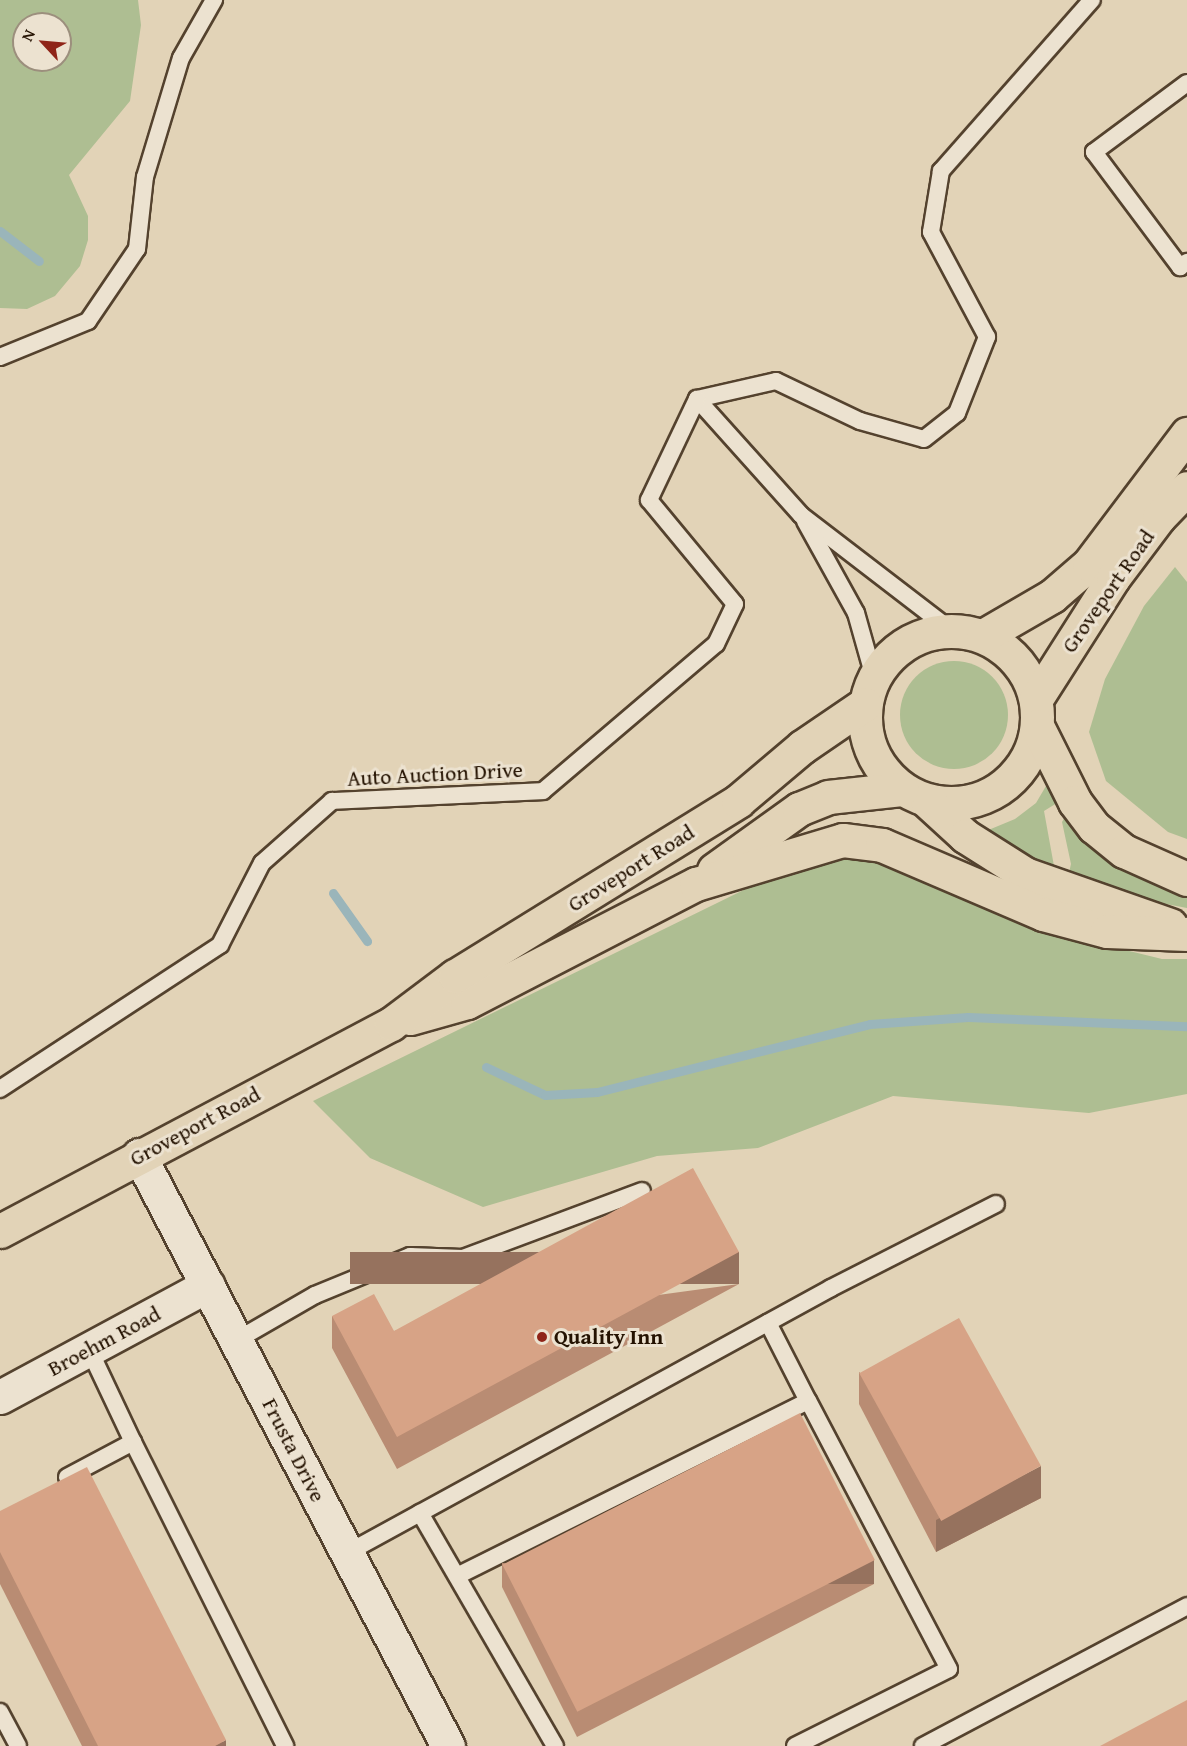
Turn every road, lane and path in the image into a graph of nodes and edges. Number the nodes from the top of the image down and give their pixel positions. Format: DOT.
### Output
graph roads {
  1 [pos="214,0"];
  2 [pos="1092,0"];
  3 [pos="1187,82"];
  4 [pos="1187,262"];
  5 [pos="0,357"];
  6 [pos="697,399"];
  7 [pos="1187,434"];
  8 [pos="1159,470"];
  9 [pos="1186,491"];
  10 [pos="801,515"];
  11 [pos="951,630"];
  12 [pos="983,636"];
  13 [pos="870,690"];
  14 [pos="1036,712"];
  15 [pos="915,795"];
  16 [pos="1187,879"];
  17 [pos="696,884"];
  18 [pos="1187,933"];
  19 [pos="391,1024"];
  20 [pos="0,1089"];
  21 [pos="139,1155"];
  22 [pos="642,1191"];
  23 [pos="996,1204"];
  24 [pos="0,1231"];
  25 [pos="208,1285"];
  26 [pos="768,1323"];
  27 [pos="237,1340"];
  28 [pos="88,1349"];
  29 [pos="0,1397"];
  30 [pos="808,1401"];
  31 [pos="133,1442"];
  32 [pos="51,1486"];
  33 [pos="420,1513"];
  34 [pos="347,1553"];
  35 [pos="458,1576"];
  36 [pos="1187,1606"];
  37 [pos="0,1712"];
  38 [pos="18,1746"];
  39 [pos="285,1746"];
  40 [pos="448,1746"];
  41 [pos="555,1746"];
  42 [pos="795,1746"];
  43 [pos="924,1746"];
  1 -- 5 [label="lane"];
  2 -- 6 [label="lane"];
  3 -- 4 [label="lane"];
  6 -- 10 [label="lane"];
  6 -- 20 [label="lane, Auto Auction Drive"];
  7 -- 8 [label="main road, Groveport Road"];
  8 -- 9 [label="lane"];
  8 -- 12 [label="main road, Groveport Road"];
  9 -- 14 [label="main road, Groveport Road"];
  10 -- 11 [label="lane"];
  10 -- 13 [label="lane"];
  11 -- 12 [label="main road"];
  11 -- 13 [label="main road"];
  12 -- 14 [label="main road"];
  13 -- 15 [label="main road"];
  13 -- 19 [label="main road, Groveport Road"];
  14 -- 15 [label="main road"];
  14 -- 16 [label="main road"];
  15 -- 17 [label="main road, Groveport Road"];
  15 -- 18 [label="main road, Groveport Road"];
  17 -- 18 [label="main road, Groveport Road"];
  17 -- 19 [label="main road, Groveport Road"];
  19 -- 21 [label="main road, Groveport Road"];
  21 -- 24 [label="main road, Groveport Road"];
  21 -- 25 [label="street, Frusta Drive"];
  22 -- 27 [label="lane"];
  23 -- 26 [label="lane"];
  25 -- 27 [label="street, Frusta Drive"];
  25 -- 28 [label="street, Broehm Road"];
  26 -- 30 [label="lane"];
  26 -- 33 [label="lane"];
  27 -- 34 [label="street, Frusta Drive"];
  28 -- 29 [label="street, Broehm Road"];
  28 -- 31 [label="lane"];
  30 -- 35 [label="lane"];
  30 -- 42 [label="lane"];
  31 -- 32 [label="lane"];
  31 -- 39 [label="lane"];
  33 -- 34 [label="lane"];
  33 -- 35 [label="lane"];
  34 -- 40 [label="street, Frusta Drive"];
  35 -- 41 [label="lane"];
  36 -- 43 [label="lane"];
  37 -- 38 [label="lane"];
}
